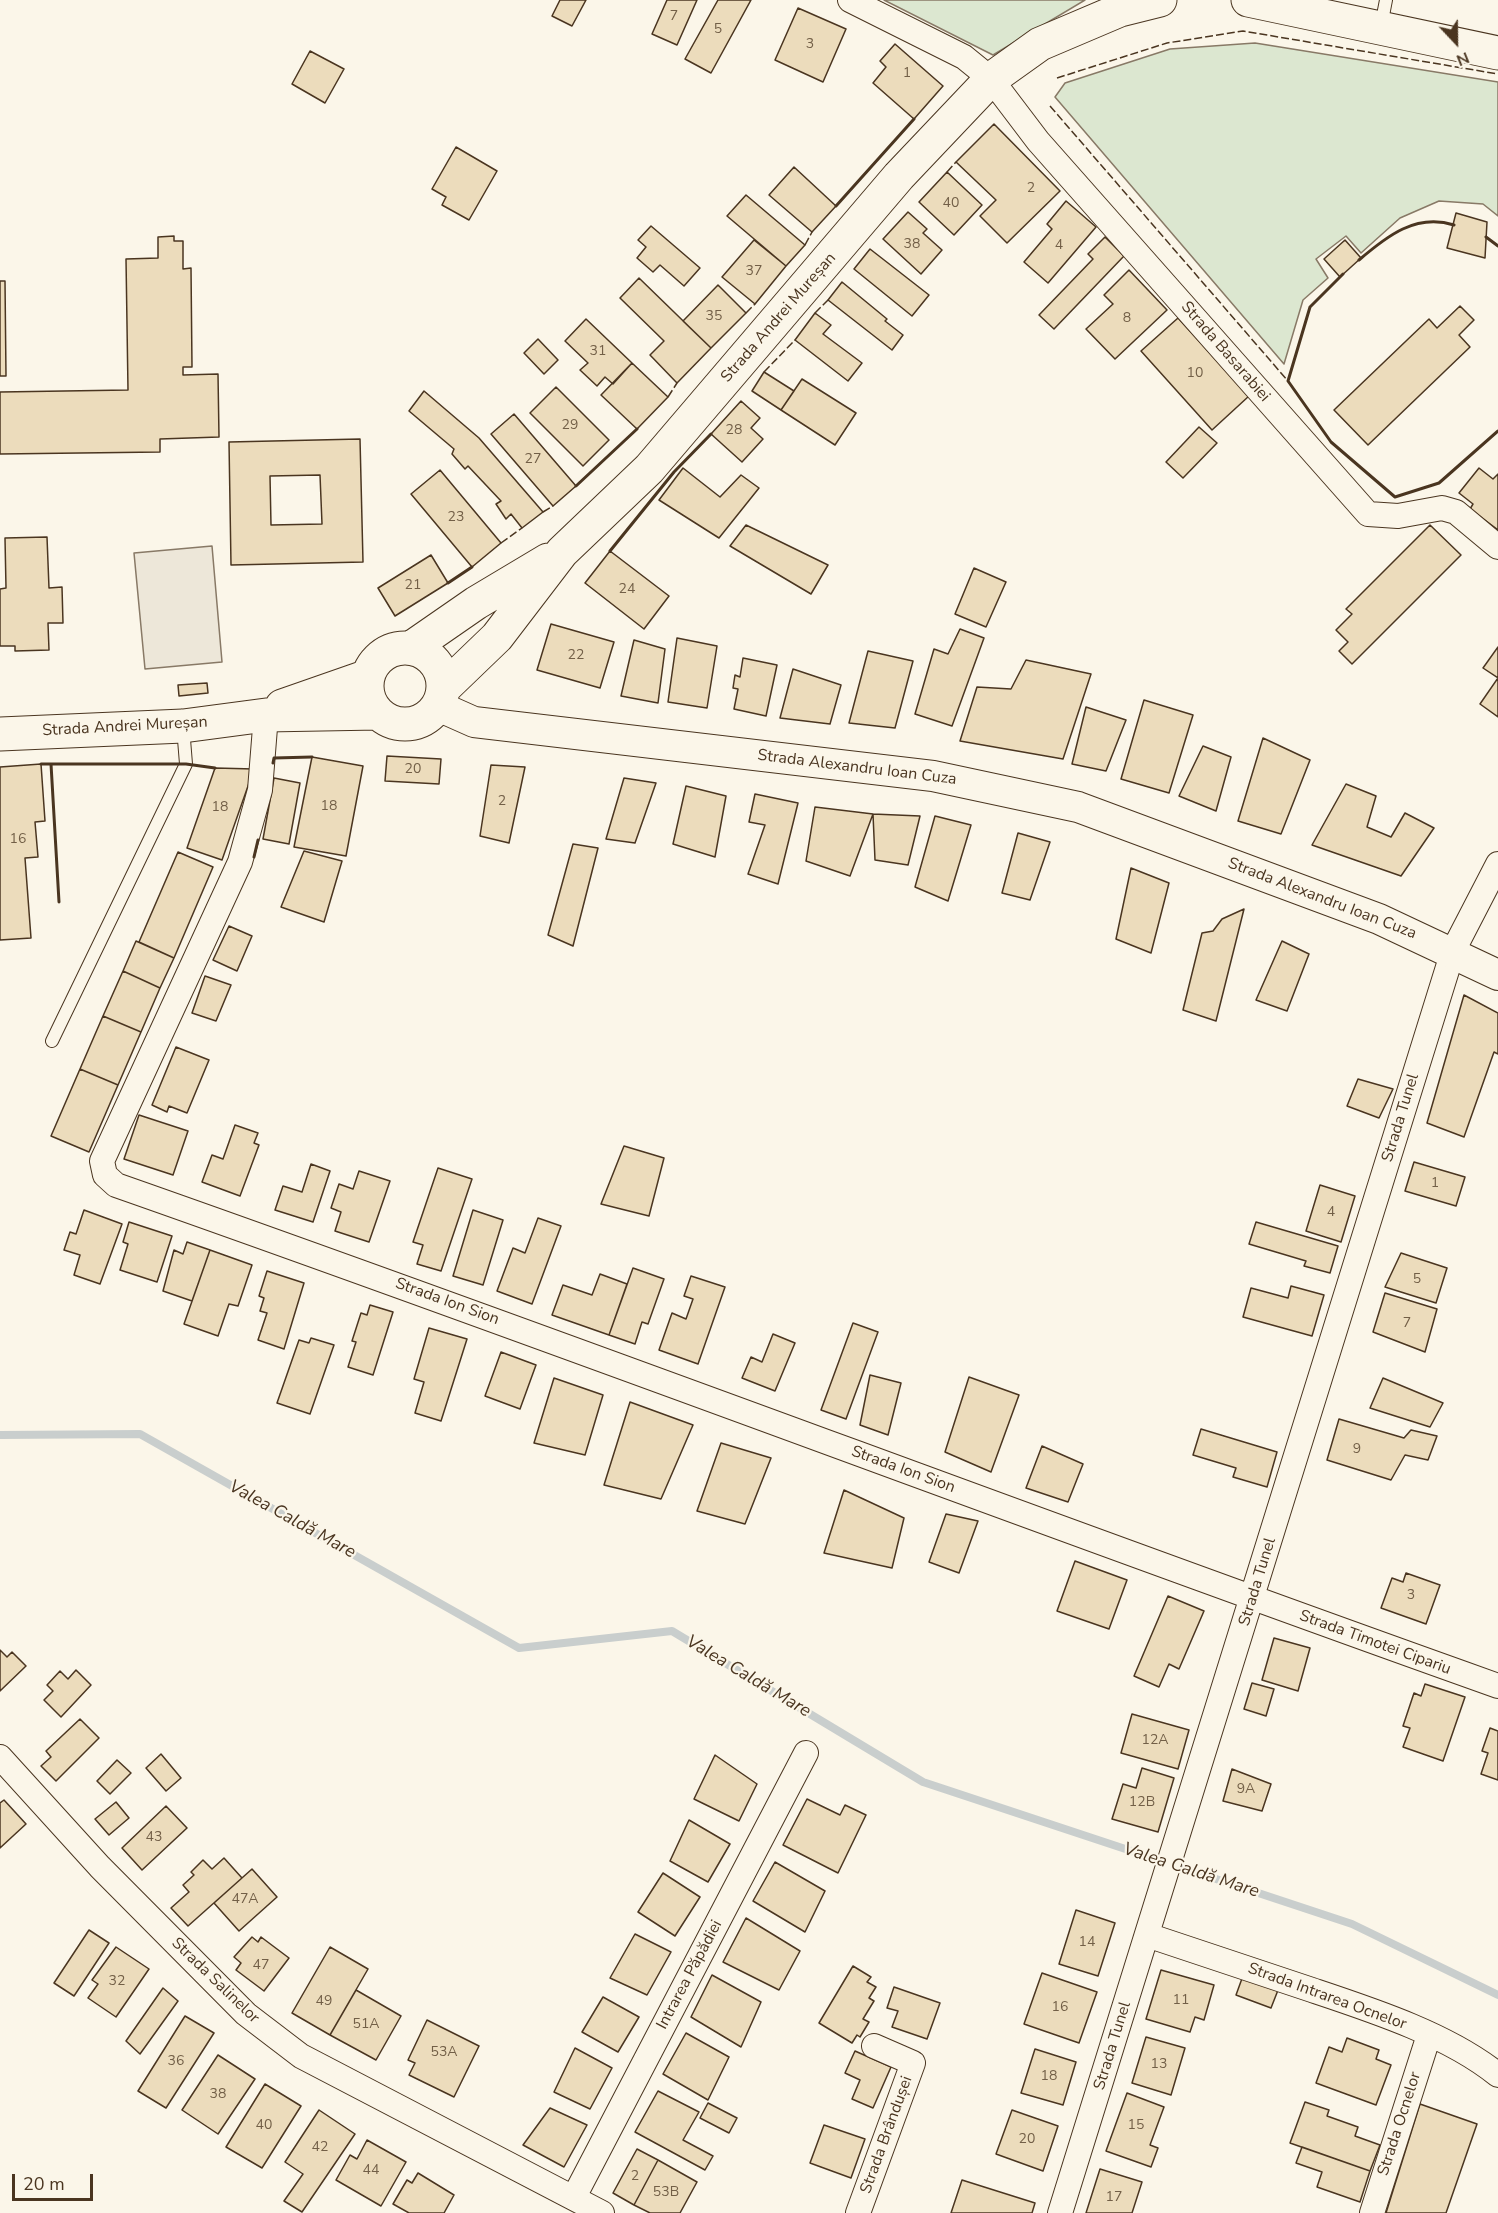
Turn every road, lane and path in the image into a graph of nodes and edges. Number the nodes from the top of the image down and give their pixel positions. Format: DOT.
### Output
graph roads {
  1 [pos="850,0"];
  2 [pos="1159,0"];
  3 [pos="1247,0"];
  4 [pos="1383,15"];
  5 [pos="1498,53"];
  6 [pos="991,79"];
  7 [pos="1498,547"];
  8 [pos="562,552"];
  9 [pos="411,648"];
  10 [pos="368,676"];
  11 [pos="441,697"];
  12 [pos="378,713"];
  13 [pos="257,716"];
  14 [pos="183,726"];
  15 [pos="0,734"];
  16 [pos="1498,864"];
  17 [pos="1453,951"];
  18 [pos="1498,975"];
  19 [pos="52,1041"];
  20 [pos="1253,1599"];
  21 [pos="1498,1686"];
  22 [pos="806,1754"];
  23 [pos="0,1757"];
  24 [pos="1148,1935"];
  25 [pos="1429,2035"];
  26 [pos="874,2046"];
  27 [pos="1498,2075"];
  28 [pos="574,2197"];
  29 [pos="602,2213"];
  30 [pos="858,2213"];
  31 [pos="1060,2213"];
  32 [pos="1372,2213"];
  1 -- 6 [label="street, Strada Basarabiei"];
  2 -- 6 [label="main road, Strada Andrei Mureșan"];
  3 -- 4 [label="main road"];
  4 -- 5 [label="main road"];
  6 -- 7 [label="street, Strada Basarabiei"];
  6 -- 8 [label="main road, Strada Andrei Mureșan"];
  8 -- 9 [label="main road, Strada Andrei Mureșan"];
  8 -- 11 [label="main road, Strada Andrei Mureșan"];
  9 -- 10 [label="main road"];
  9 -- 11 [label="main road"];
  10 -- 12 [label="main road"];
  10 -- 13 [label="main road, Strada Andrei Mureșan"];
  11 -- 12 [label="main road"];
  11 -- 17 [label="street, Strada Alexandru Ioan Cuza"];
  12 -- 13 [label="main road, Strada Andrei Mureșan"];
  13 -- 14 [label="main road, Strada Andrei Mureșan"];
  13 -- 20 [label="street, Strada Ion Sion"];
  14 -- 15 [label="main road, Strada Andrei Mureșan"];
  14 -- 19 [label="lane"];
  16 -- 17 [label="street, Strada Tunel"];
  17 -- 18 [label="street, Strada Alexandru Ioan Cuza"];
  17 -- 20 [label="street, Strada Tunel"];
  20 -- 21 [label="street, Strada Timotei Cipariu"];
  20 -- 24 [label="street, Strada Tunel"];
  22 -- 28 [label="street, Intrarea Păpădiei"];
  23 -- 28 [label="street, Strada Salinelor"];
  24 -- 25 [label="street, Strada Intrarea Ocnelor"];
  24 -- 31 [label="street, Strada Tunel"];
  25 -- 27 [label="street, Strada Intrarea Ocnelor"];
  25 -- 32 [label="street, Strada Ocnelor"];
  26 -- 30 [label="street, Strada Brândușei"];
  28 -- 29 [label="street, Strada Salinelor"];
}
